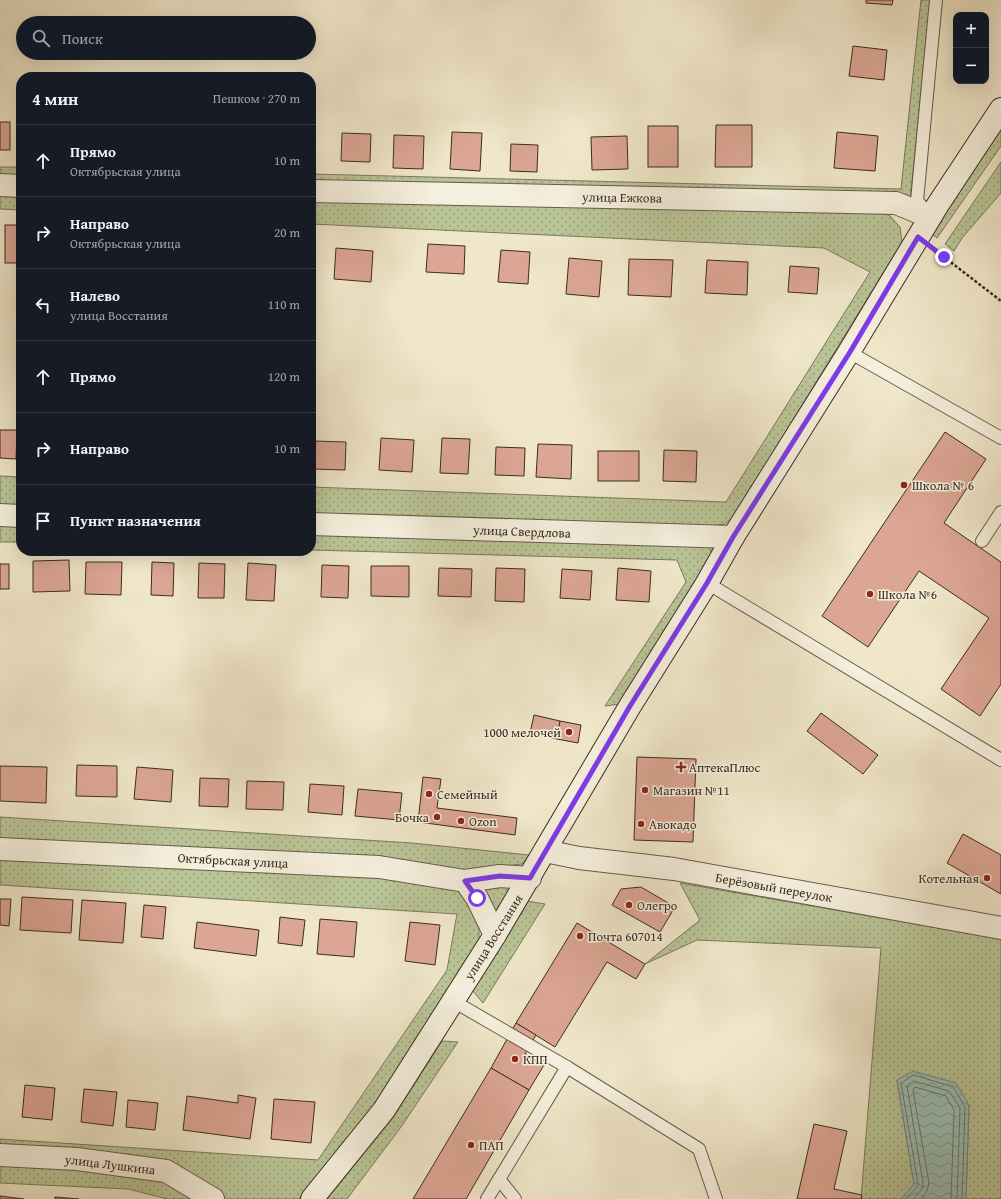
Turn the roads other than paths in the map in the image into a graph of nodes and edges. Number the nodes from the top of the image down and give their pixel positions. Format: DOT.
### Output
graph roads {
  1 [pos="936,0"];
  2 [pos="1001,109"];
  3 [pos="0,185"];
  4 [pos="16,186"];
  5 [pos="316,191"];
  6 [pos="930,217"];
  7 [pos="850,352"];
  8 [pos="1001,438"];
  9 [pos="1001,512"];
  10 [pos="0,515"];
  11 [pos="16,516"];
  12 [pos="316,524"];
  13 [pos="733,537"];
  14 [pos="982,541"];
  15 [pos="707,583"];
  16 [pos="1001,760"];
  17 [pos="0,849"];
  18 [pos="545,852"];
  19 [pos="530,878"];
  20 [pos="465,881"];
  21 [pos="1001,928"];
  22 [pos="495,935"];
  23 [pos="453,1001"];
  24 [pos="567,1067"];
  25 [pos="0,1155"];
  26 [pos="499,1179"];
  27 [pos="213,1199"];
  28 [pos="312,1199"];
  29 [pos="487,1199"];
  30 [pos="515,1199"];
  31 [pos="716,1199"];
  1 -- 6 [label="lane"];
  2 -- 6 [label="street, улица Восстания"];
  3 -- 4 [label="street"];
  5 -- 6 [label="street, улица Ежкова"];
  6 -- 7 [label="street, улица Восстания"];
  7 -- 8 [label="lane"];
  7 -- 13 [label="street, улица Восстания"];
  9 -- 14 [label="lane"];
  10 -- 11 [label="street"];
  12 -- 13 [label="street, улица Свердлова"];
  13 -- 15 [label="street, улица Восстания"];
  15 -- 16 [label="lane"];
  15 -- 18 [label="street, улица Восстания"];
  17 -- 20 [label="street, Октябрьская улица"];
  18 -- 19 [label="street, улица Восстания"];
  18 -- 21 [label="street, Берёзовый переулок"];
  19 -- 20 [label="street, Октябрьская улица"];
  19 -- 22 [label="street, улица Восстания"];
  20 -- 22 [label="street"];
  22 -- 23 [label="street, улица Восстания"];
  23 -- 24 [label="lane"];
  23 -- 28 [label="street, улица Восстания"];
  24 -- 26 [label="lane"];
  24 -- 31 [label="lane"];
  25 -- 27 [label="street, улица Лушкина"];
  26 -- 29 [label="lane"];
  26 -- 30 [label="lane"];
}
